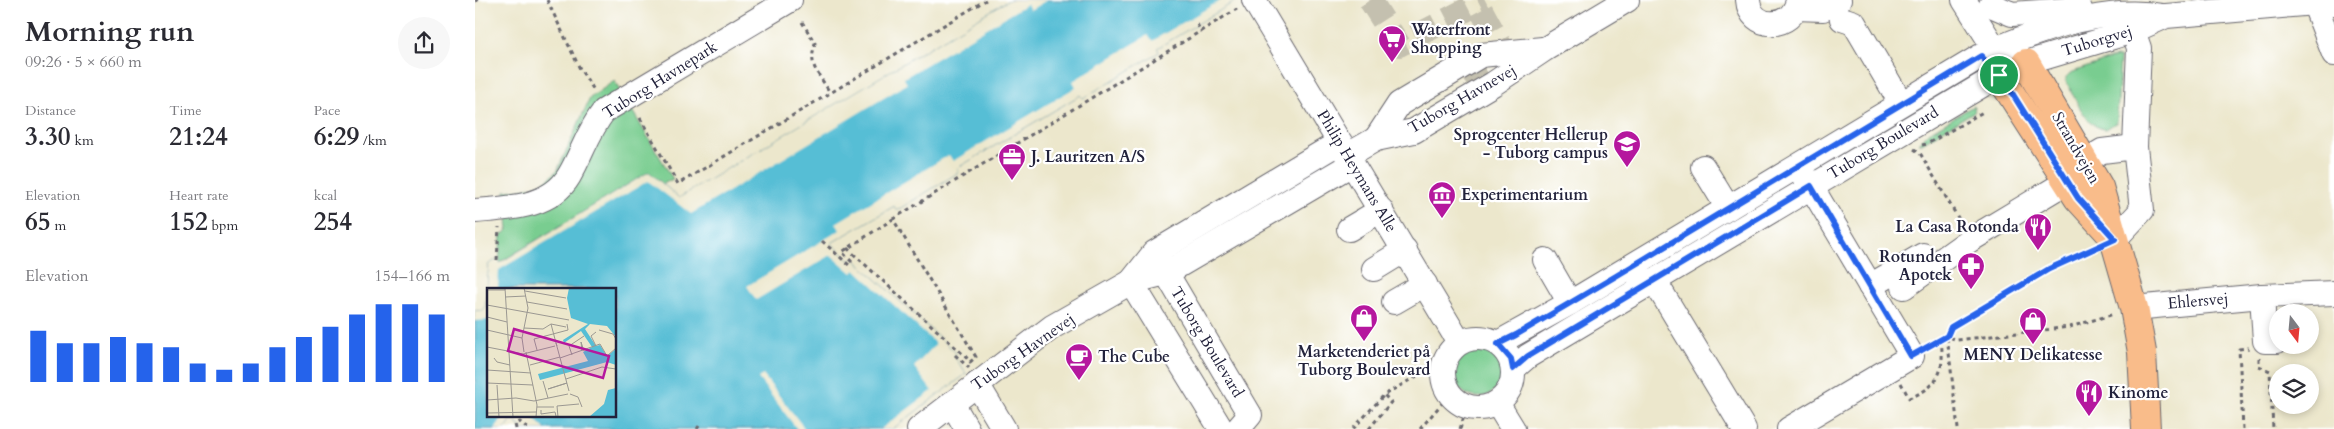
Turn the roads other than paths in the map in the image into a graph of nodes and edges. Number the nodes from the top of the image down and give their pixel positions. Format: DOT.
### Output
graph roads {
  1 [pos="790,0"];
  2 [pos="1627,0"];
  3 [pos="1748,0"];
  4 [pos="1946,0"];
  5 [pos="1964,0"];
  6 [pos="2322,1"];
  7 [pos="1247,3"];
  8 [pos="1990,3"];
  9 [pos="1797,4"];
  10 [pos="1841,9"];
  11 [pos="2147,15"];
  12 [pos="1545,49"];
  13 [pos="2334,54"];
  14 [pos="2003,57"];
  15 [pos="1467,85"];
  16 [pos="1901,103"];
  17 [pos="1376,139"];
  18 [pos="2135,147"];
  19 [pos="1347,154"];
  20 [pos="1703,167"];
  21 [pos="2076,171"];
  22 [pos="1805,176"];
  23 [pos="1281,178"];
  24 [pos="1293,198"];
  25 [pos="1257,204"];
  26 [pos="1729,208"];
  27 [pos="1381,210"];
  28 [pos="475,211"];
  29 [pos="1349,229"];
  30 [pos="1199,238"];
  31 [pos="2115,239"];
  32 [pos="1661,249"];
  33 [pos="1405,250"];
  34 [pos="1923,255"];
  35 [pos="1545,260"];
  36 [pos="1160,263"];
  37 [pos="1374,269"];
  38 [pos="1655,280"];
  39 [pos="1131,282"];
  40 [pos="1425,284"];
  41 [pos="1870,286"];
  42 [pos="1905,287"];
  43 [pos="1614,290"];
  44 [pos="2334,293"];
  45 [pos="2262,296"];
  46 [pos="1394,302"];
  47 [pos="1571,303"];
  48 [pos="2134,308"];
  49 [pos="1549,330"];
  50 [pos="1459,342"];
  51 [pos="1498,344"];
  52 [pos="2268,344"];
  53 [pos="1513,369"];
  54 [pos="977,384"];
  55 [pos="952,403"];
  56 [pos="1497,403"];
  57 [pos="919,429"];
  58 [pos="967,429"];
  59 [pos="1004,429"];
  60 [pos="1221,429"];
  61 [pos="1238,429"];
  62 [pos="1513,429"];
  63 [pos="1744,429"];
  64 [pos="1789,429"];
  65 [pos="2146,429"];
  1 -- 28 [label="street, Tuborg Havnepark"];
  2 -- 12 [label="street, Tuborg Havnevej"];
  3 -- 9 [label="street"];
  4 -- 14 [label="street, Strandvejen"];
  5 -- 14 [label="street"];
  6 -- 11 [label="street, Tuborgvej"];
  6 -- 13 [label="street"];
  7 -- 19 [label="street, Philip Heymans Alle"];
  8 -- 11 [label="street"];
  8 -- 14 [label="street, Strandvejen"];
  9 -- 10 [label="street"];
  10 -- 16 [label="street"];
  11 -- 14 [label="street, Tuborgvej"];
  11 -- 18 [label="street"];
  12 -- 17 [label="street, Tuborg Havnevej"];
  12 -- 17 [label="street, Tuborg Havnevej"];
  14 -- 16 [label="street, Tuborg Boulevard"];
  14 -- 21 [label="main road, Strandvejen"];
  14 -- 22 [label="street, Tuborg Boulevard"];
  15 -- 17 [label="street"];
  16 -- 22 [label="street, Tuborg Boulevard"];
  17 -- 19 [label="street, Tuborg Havnevej"];
  18 -- 21 [label="street"];
  18 -- 31 [label="street"];
  19 -- 23 [label="street, Tuborg Havnevej"];
  19 -- 24 [label="street, Tuborg Havnevej"];
  19 -- 27 [label="street, Philip Heymans Alle"];
  20 -- 26 [label="street"];
  21 -- 31 [label="main road, Strandvejen"];
  21 -- 42 [label="street"];
  22 -- 26 [label="street, Tuborg Boulevard"];
  22 -- 38 [label="street, Tuborg Boulevard"];
  22 -- 41 [label="street"];
  23 -- 25 [label="street"];
  23 -- 36 [label="street, Tuborg Havnevej"];
  24 -- 25 [label="street"];
  24 -- 36 [label="street, Tuborg Havnevej"];
  25 -- 30 [label="street"];
  26 -- 32 [label="street, Tuborg Boulevard"];
  27 -- 29 [label="street"];
  27 -- 33 [label="street, Philip Heymans Alle"];
  31 -- 48 [label="main road, Strandvejen"];
  32 -- 43 [label="street"];
  32 -- 47 [label="street, Tuborg Boulevard"];
  33 -- 37 [label="street"];
  33 -- 40 [label="street, Philip Heymans Alle"];
  34 -- 41 [label="street"];
  35 -- 47 [label="street"];
  36 -- 39 [label="street, Tuborg Havnevej"];
  36 -- 61 [label="street, Tuborg Boulevard"];
  38 -- 43 [label="street"];
  38 -- 53 [label="street, Tuborg Boulevard"];
  38 -- 63 [label="street"];
  39 -- 54 [label="street, Tuborg Havnevej"];
  39 -- 60 [label="street, Tuborg Boulevard"];
  40 -- 46 [label="street"];
  40 -- 50 [label="street, Philip Heymans Alle"];
  41 -- 64 [label="street"];
  43 -- 49 [label="street"];
  44 -- 45 [label="street, Ehlersvej"];
  45 -- 48 [label="street, Ehlersvej"];
  45 -- 52 [label="street"];
  47 -- 51 [label="street, Tuborg Boulevard"];
  48 -- 65 [label="main road, Strandvejen"];
  50 -- 51 [label="street"];
  50 -- 56 [label="street"];
  51 -- 53 [label="street"];
  53 -- 56 [label="street"];
  54 -- 55 [label="street, Tuborg Havnevej"];
  54 -- 59 [label="street"];
  55 -- 57 [label="street, Tuborg Havnevej"];
  55 -- 58 [label="street"];
  56 -- 62 [label="street"];
}
